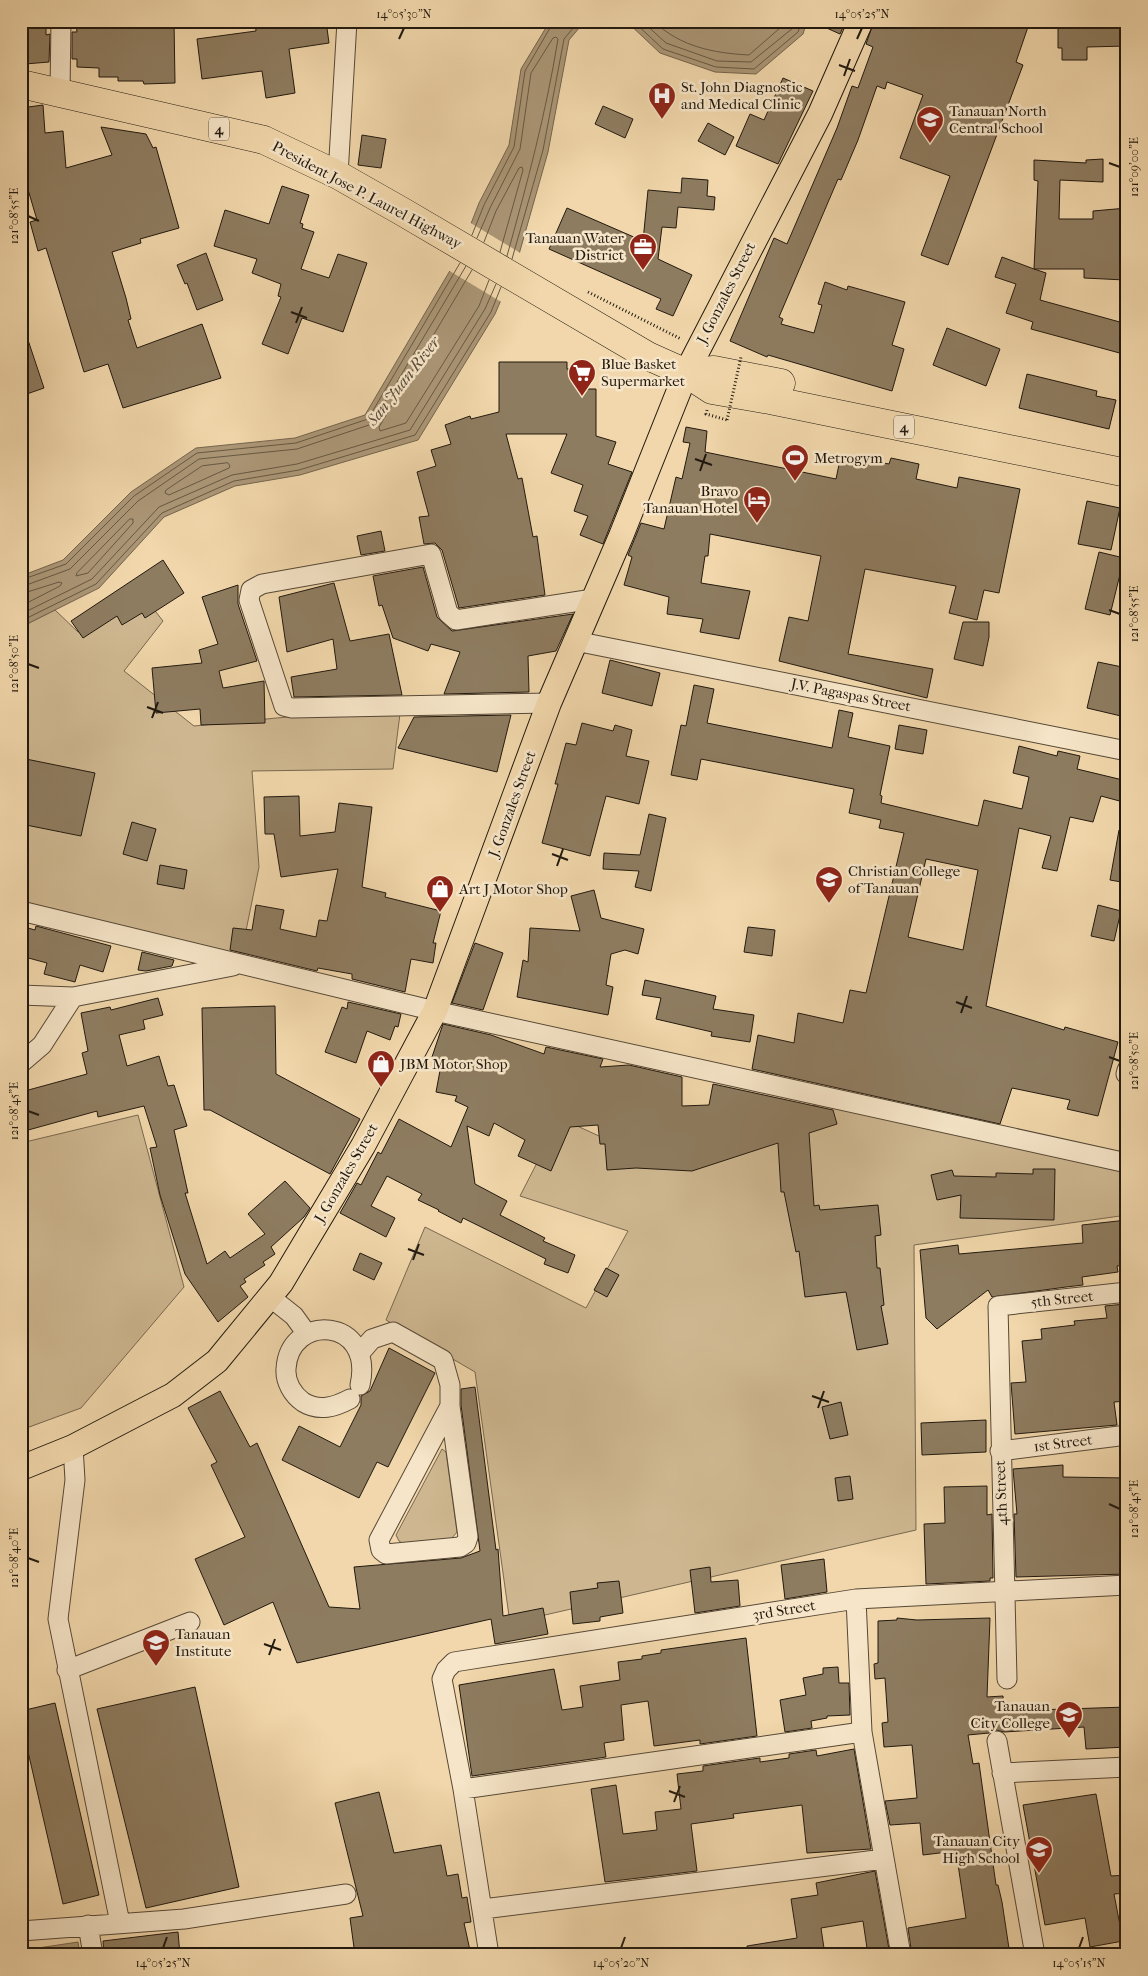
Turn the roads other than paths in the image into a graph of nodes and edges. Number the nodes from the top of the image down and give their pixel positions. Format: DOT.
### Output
graph roads {
  1 [pos="61,21"];
  2 [pos="347,21"];
  3 [pos="861,21"];
  4 [pos="21,84"];
  5 [pos="60,92"];
  6 [pos="338,176"];
  7 [pos="686,372"];
  8 [pos="1127,454"];
  9 [pos="1127,473"];
  10 [pos="593,599"];
  11 [pos="575,641"];
  12 [pos="549,703"];
  13 [pos="1127,751"];
  14 [pos="21,911"];
  15 [pos="239,965"];
  16 [pos="21,995"];
  17 [pos="73,997"];
  18 [pos="434,1011"];
  19 [pos="21,1063"];
  20 [pos="1127,1163"];
  21 [pos="1127,1292"];
  22 [pos="270,1297"];
  23 [pos="998,1306"];
  24 [pos="307,1334"];
  25 [pos="360,1353"];
  26 [pos="450,1406"];
  27 [pos="1127,1435"];
  28 [pos="73,1447"];
  29 [pos="1000,1451"];
  30 [pos="21,1468"];
  31 [pos="1127,1585"];
  32 [pos="1005,1590"];
  33 [pos="856,1599"];
  34 [pos="190,1622"];
  35 [pos="67,1670"];
  36 [pos="1007,1679"];
  37 [pos="862,1732"];
  38 [pos="997,1741"];
  39 [pos="1127,1767"];
  40 [pos="1002,1773"];
  41 [pos="463,1789"];
  42 [pos="884,1859"];
  43 [pos="346,1894"];
  44 [pos="483,1909"];
  45 [pos="120,1922"];
  46 [pos="88,1926"];
  47 [pos="21,1931"];
  48 [pos="93,1955"];
  49 [pos="489,1955"];
  50 [pos="901,1955"];
  51 [pos="1034,1955"];
  1 -- 5 [label="street"];
  2 -- 6 [label="street"];
  3 -- 7 [label="main road, J. Gonzales Street"];
  4 -- 5 [label="highway, President Jose P. Laurel Highway / 4"];
  5 -- 6 [label="highway, President Jose P. Laurel Highway / 4"];
  6 -- 7 [label="highway, President Jose P. Laurel Highway / 4"];
  7 -- 8 [label="highway, President Jose P. Laurel Highway / 4"];
  7 -- 9 [label="highway, President Jose P. Laurel Highway / 4"];
  7 -- 10 [label="main road, J. Gonzales Street"];
  10 -- 11 [label="main road, J. Gonzales Street"];
  10 -- 12 [label="street"];
  11 -- 12 [label="main road, J. Gonzales Street"];
  11 -- 13 [label="street, J.V. Pagaspas Street"];
  12 -- 18 [label="main road, J. Gonzales Street"];
  14 -- 15 [label="street"];
  15 -- 17 [label="street"];
  15 -- 18 [label="street"];
  16 -- 17 [label="street"];
  17 -- 19 [label="street"];
  18 -- 20 [label="street"];
  18 -- 22 [label="main road, J. Gonzales Street"];
  21 -- 23 [label="street, 5th Street"];
  22 -- 24 [label="street"];
  22 -- 28 [label="main road, J. Gonzales Street"];
  23 -- 29 [label="street, 4th Street"];
  24 -- 25 [label="street"];
  24 -- 25 [label="street"];
  25 -- 26 [label="street"];
  26 -- 26 [label="street"];
  27 -- 29 [label="street, 1st Street"];
  28 -- 30 [label="main road, J. Gonzales Street"];
  28 -- 35 [label="street"];
  29 -- 32 [label="street, 4th Street"];
  31 -- 32 [label="street, 3rd Street"];
  32 -- 33 [label="street, 3rd Street"];
  32 -- 36 [label="street, 4th Street"];
  33 -- 37 [label="street"];
  33 -- 41 [label="street, 3rd Street"];
  34 -- 35 [label="street"];
  35 -- 45 [label="street"];
  37 -- 41 [label="street"];
  37 -- 42 [label="street"];
  38 -- 40 [label="street"];
  39 -- 40 [label="street"];
  40 -- 51 [label="street"];
  41 -- 44 [label="street"];
  42 -- 44 [label="street"];
  42 -- 50 [label="street"];
  43 -- 45 [label="street"];
  44 -- 49 [label="street"];
  45 -- 46 [label="street"];
  46 -- 47 [label="street"];
  46 -- 48 [label="street"];
}
